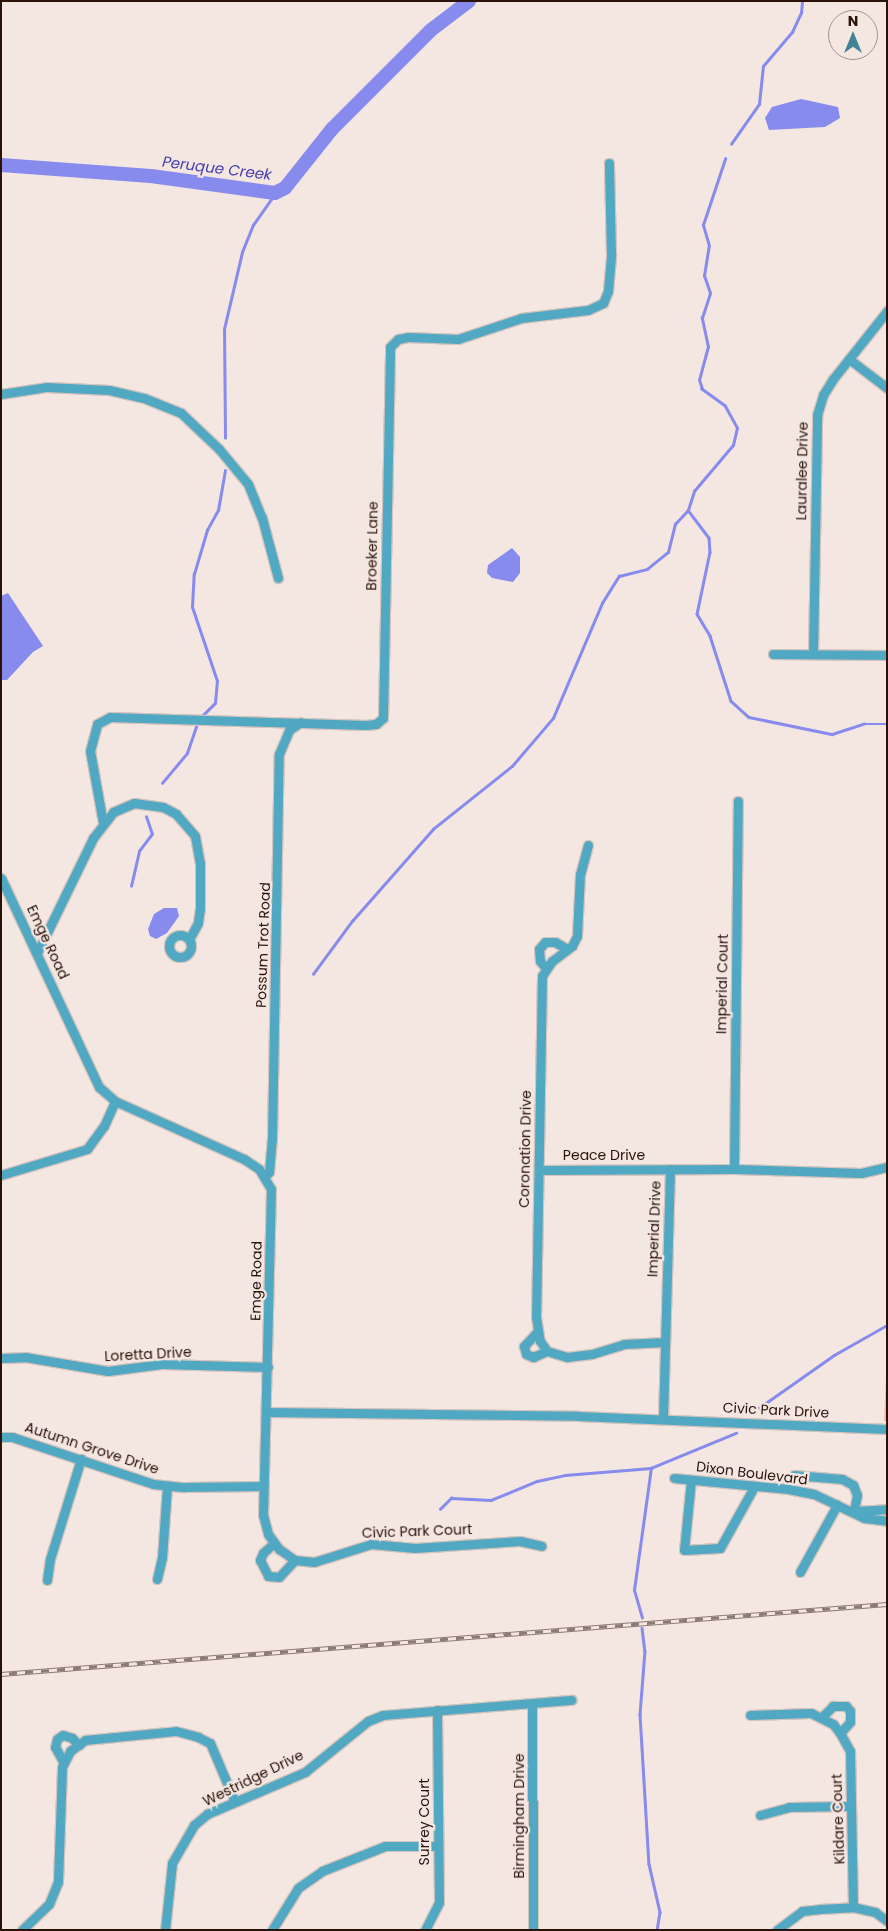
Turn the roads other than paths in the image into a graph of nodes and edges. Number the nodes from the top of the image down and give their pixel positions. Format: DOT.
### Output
graph roads {
  1 [pos="609,163"];
  2 [pos="887,311"];
  3 [pos="849,359"];
  4 [pos="887,388"];
  5 [pos="1,394"];
  6 [pos="278,578"];
  7 [pos="772,654"];
  8 [pos="813,654"];
  9 [pos="887,655"];
  10 [pos="301,722"];
  11 [pos="738,800"];
  12 [pos="103,823"];
  13 [pos="588,844"];
  14 [pos="1,878"];
  15 [pos="189,939"];
  16 [pos="567,949"];
  17 [pos="38,951"];
  18 [pos="546,968"];
  19 [pos="115,1101"];
  20 [pos="887,1167"];
  21 [pos="670,1169"];
  22 [pos="734,1169"];
  23 [pos="539,1170"];
  24 [pos="1,1175"];
  25 [pos="264,1176"];
  26 [pos="538,1331"];
  27 [pos="665,1342"];
  28 [pos="547,1351"];
  29 [pos="1,1358"];
  30 [pos="268,1367"];
  31 [pos="267,1412"];
  32 [pos="663,1419"];
  33 [pos="887,1429"];
  34 [pos="1,1437"];
  35 [pos="81,1460"];
  36 [pos="794,1475"];
  37 [pos="674,1478"];
  38 [pos="691,1480"];
  39 [pos="167,1486"];
  40 [pos="263,1486"];
  41 [pos="754,1487"];
  42 [pos="837,1505"];
  43 [pos="887,1509"];
  44 [pos="854,1511"];
  45 [pos="887,1521"];
  46 [pos="274,1543"];
  47 [pos="541,1546"];
  48 [pos="295,1560"];
  49 [pos="800,1572"];
  50 [pos="157,1578"];
  51 [pos="47,1580"];
  52 [pos="571,1700"];
  53 [pos="532,1703"];
  54 [pos="437,1710"];
  55 [pos="750,1715"];
  56 [pos="822,1717"];
  57 [pos="840,1733"];
  58 [pos="79,1744"];
  59 [pos="64,1763"];
  60 [pos="235,1802"];
  61 [pos="849,1806"];
  62 [pos="760,1815"];
  63 [pos="438,1846"];
  64 [pos="853,1907"];
  65 [pos="887,1921"];
  66 [pos="22,1930"];
  67 [pos="165,1930"];
  68 [pos="272,1930"];
  69 [pos="425,1930"];
  70 [pos="533,1930"];
  71 [pos="777,1930"];
  1 -- 10 [label="street, Broeker Lane"];
  2 -- 3 [label="street, Lauralee Drive"];
  3 -- 4 [label="street"];
  3 -- 8 [label="street, Lauralee Drive"];
  5 -- 6 [label="street"];
  7 -- 8 [label="street"];
  8 -- 9 [label="street"];
  10 -- 12 [label="street, Broeker Lane"];
  10 -- 25 [label="street, Possum Trot Road"];
  11 -- 22 [label="street, Imperial Court"];
  12 -- 15 [label="street"];
  12 -- 17 [label="street"];
  13 -- 16 [label="street"];
  14 -- 17 [label="street, Emge Road"];
  16 -- 18 [label="street"];
  16 -- 18 [label="street, Coronation Drive"];
  17 -- 19 [label="street, Emge Road"];
  18 -- 23 [label="street, Coronation Drive"];
  19 -- 24 [label="street"];
  19 -- 25 [label="street, Emge Road"];
  20 -- 22 [label="street, Imperial Drive"];
  21 -- 22 [label="street, Imperial Drive"];
  21 -- 23 [label="street, Peace Drive"];
  21 -- 27 [label="street, Imperial Drive"];
  23 -- 26 [label="street, Coronation Drive"];
  25 -- 30 [label="street, Emge Road"];
  26 -- 28 [label="street, Coronation Drive"];
  26 -- 28 [label="street"];
  27 -- 28 [label="street"];
  27 -- 32 [label="street, Imperial Drive"];
  29 -- 30 [label="street, Loretta Drive"];
  30 -- 31 [label="street, Emge Road"];
  31 -- 32 [label="street"];
  31 -- 40 [label="street"];
  32 -- 33 [label="street, Civic Park Drive"];
  34 -- 35 [label="street, Autumn Grove Drive"];
  35 -- 39 [label="street, Autumn Grove Drive"];
  35 -- 51 [label="street"];
  36 -- 44 [label="street"];
  37 -- 38 [label="street, Dixon Boulevard"];
  38 -- 41 [label="street, Dixon Boulevard"];
  38 -- 41 [label="street"];
  39 -- 40 [label="street, Autumn Grove Drive"];
  39 -- 50 [label="street"];
  40 -- 46 [label="street"];
  41 -- 42 [label="street, Dixon Boulevard"];
  42 -- 44 [label="street, Dixon Boulevard"];
  42 -- 49 [label="street"];
  43 -- 44 [label="street, Dixon Boulevard"];
  44 -- 45 [label="street, Dixon Boulevard"];
  46 -- 48 [label="street"];
  46 -- 48 [label="street"];
  47 -- 48 [label="street, Civic Park Court"];
  52 -- 53 [label="street, Westridge Drive"];
  53 -- 54 [label="street, Westridge Drive"];
  53 -- 70 [label="street, Birmingham Drive"];
  54 -- 60 [label="street, Westridge Drive"];
  54 -- 63 [label="street, Surrey Court"];
  55 -- 56 [label="street"];
  56 -- 57 [label="street, Kildare Court"];
  56 -- 57 [label="street"];
  57 -- 61 [label="street, Kildare Court"];
  58 -- 59 [label="street"];
  58 -- 59 [label="street"];
  58 -- 60 [label="street"];
  59 -- 66 [label="street"];
  60 -- 67 [label="street, Westridge Drive"];
  61 -- 62 [label="street"];
  61 -- 64 [label="street, Kildare Court"];
  63 -- 68 [label="street"];
  63 -- 69 [label="street, Surrey Court"];
  64 -- 65 [label="street"];
  64 -- 71 [label="street"];
}
